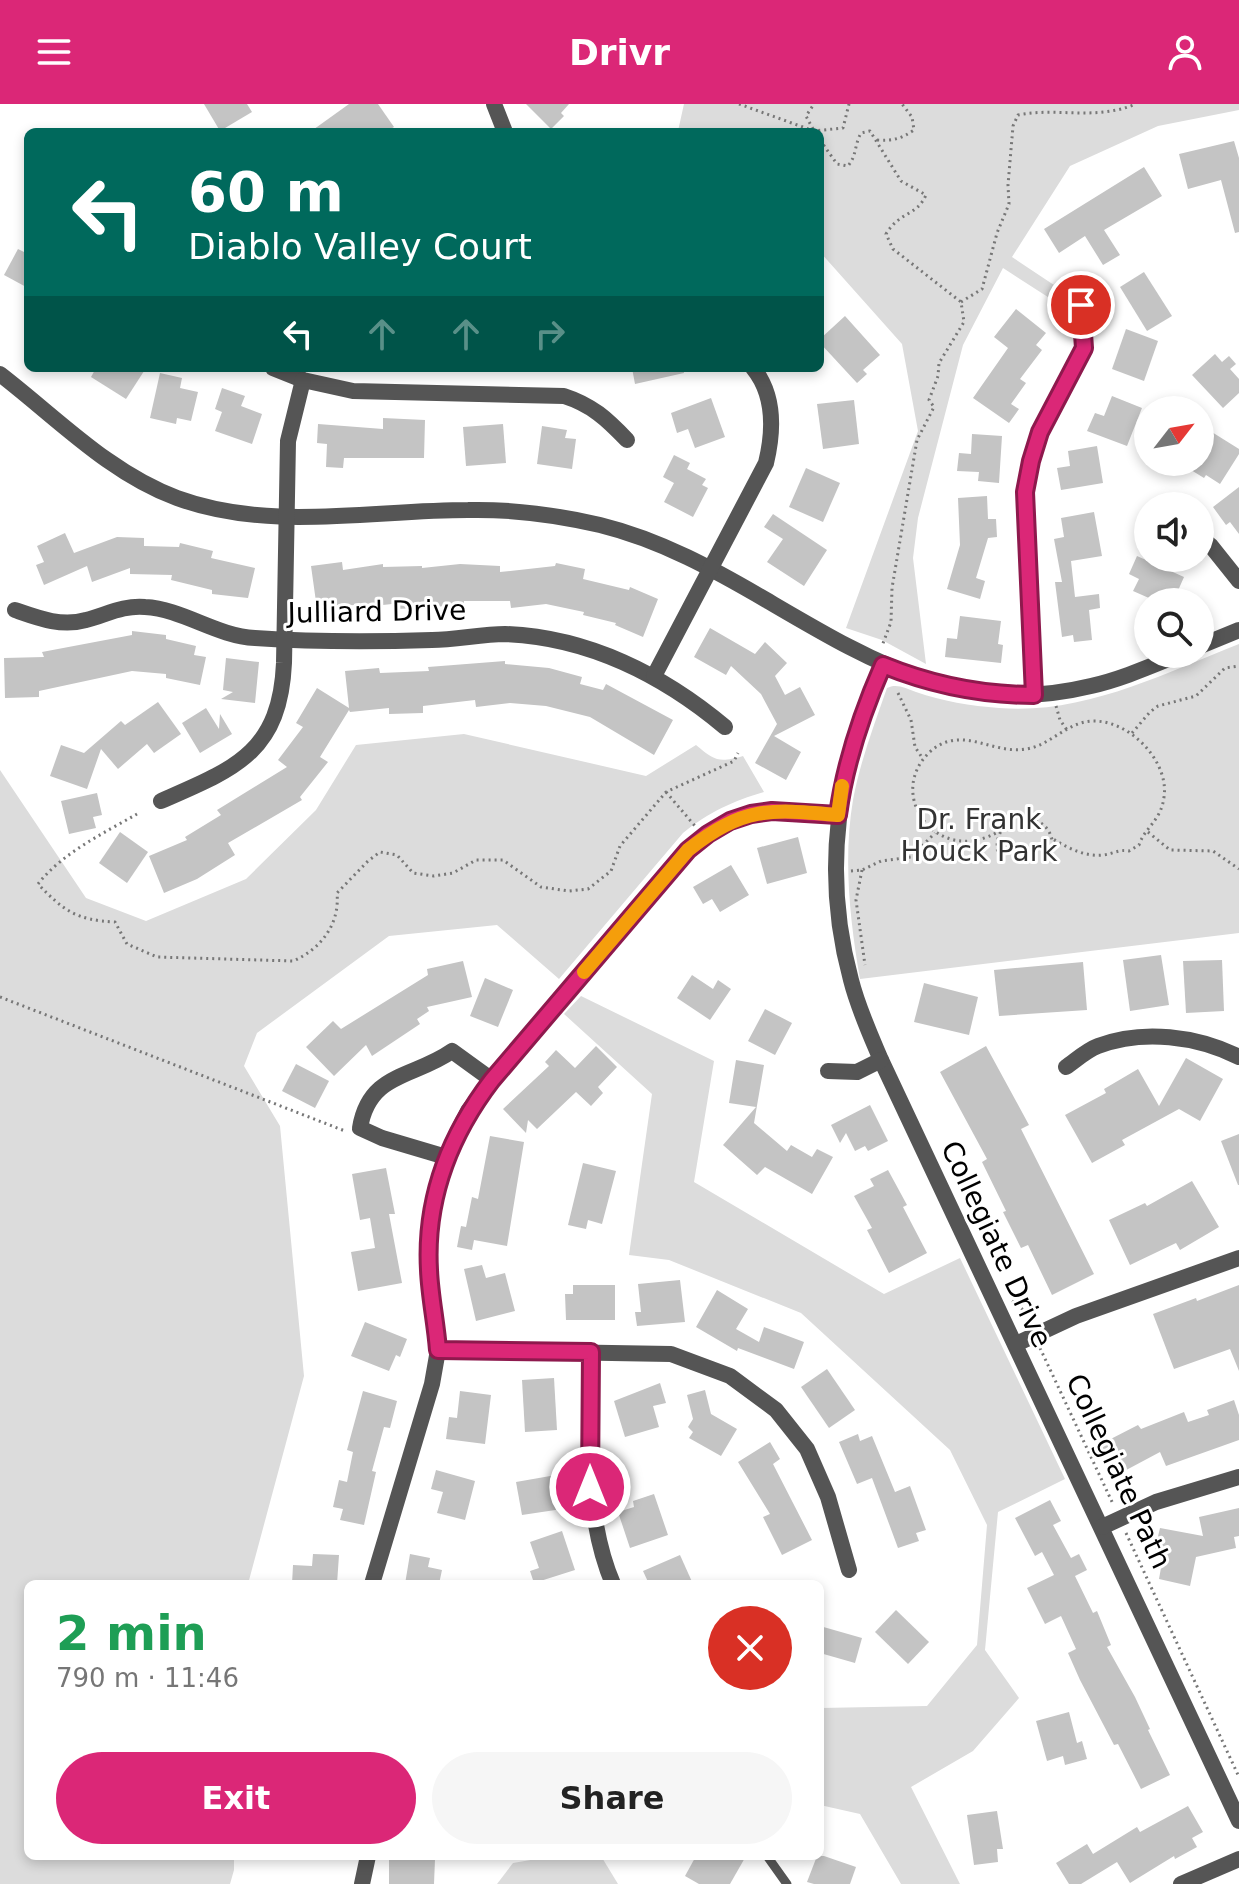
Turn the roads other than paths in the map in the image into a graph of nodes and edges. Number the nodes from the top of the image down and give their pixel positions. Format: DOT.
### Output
graph roads {
  1 [pos="494,104"];
  2 [pos="503,128"];
  3 [pos="1081,305"];
  4 [pos="283,372"];
  5 [pos="755,372"];
  6 [pos="0,374"];
  7 [pos="303,380"];
  8 [pos="627,440"];
  9 [pos="286,517"];
  10 [pos="1214,550"];
  11 [pos="711,568"];
  12 [pos="1239,581"];
  13 [pos="15,610"];
  14 [pos="1239,630"];
  15 [pos="284,639"];
  16 [pos="1214,640"];
  17 [pos="882,657"];
  18 [pos="1144,668"];
  19 [pos="654,676"];
  20 [pos="1034,695"];
  21 [pos="725,727"];
  22 [pos="161,801"];
  23 [pos="838,815"];
  24 [pos="1239,1057"];
  25 [pos="881,1060"];
  26 [pos="1066,1067"];
  27 [pos="828,1071"];
  28 [pos="492,1080"];
  29 [pos="446,1157"];
  30 [pos="1239,1258"];
  31 [pos="1016,1344"];
  32 [pos="438,1350"];
  33 [pos="591,1352"];
  34 [pos="1239,1477"];
  35 [pos="1102,1527"];
  36 [pos="849,1570"];
  37 [pos="373,1580"];
  38 [pos="612,1580"];
  39 [pos="1239,1821"];
  40 [pos="1239,1859"];
  41 [pos="367,1860"];
  42 [pos="770,1860"];
  43 [pos="362,1884"];
  44 [pos="787,1884"];
  45 [pos="1181,1884"];
  1 -- 2 [label="street"];
  3 -- 20 [label="street"];
  4 -- 7 [label="street"];
  5 -- 11 [label="street"];
  6 -- 9 [label="street"];
  7 -- 8 [label="street"];
  7 -- 9 [label="street"];
  9 -- 11 [label="street"];
  9 -- 15 [label="street"];
  10 -- 12 [label="street"];
  11 -- 17 [label="street"];
  11 -- 19 [label="street"];
  13 -- 15 [label="street, Julliard Drive"];
  14 -- 16 [label="street"];
  15 -- 19 [label="street, Julliard Drive"];
  15 -- 22 [label="street"];
  17 -- 20 [label="street"];
  17 -- 23 [label="street, Collegiate Drive"];
  18 -- 20 [label="street"];
  19 -- 21 [label="street, Julliard Drive"];
  23 -- 25 [label="street, Collegiate Drive"];
  23 -- 28 [label="street"];
  24 -- 26 [label="street"];
  25 -- 27 [label="street"];
  25 -- 31 [label="street, Collegiate Drive"];
  28 -- 29 [label="street"];
  28 -- 29 [label="street"];
  29 -- 32 [label="street"];
  30 -- 31 [label="street"];
  31 -- 35 [label="street, Collegiate Drive"];
  32 -- 33 [label="street"];
  32 -- 37 [label="street"];
  33 -- 36 [label="street"];
  33 -- 38 [label="street"];
  34 -- 35 [label="street"];
  35 -- 39 [label="street, Collegiate Drive"];
  40 -- 45 [label="street"];
  41 -- 43 [label="street"];
  42 -- 44 [label="lane"];
}
